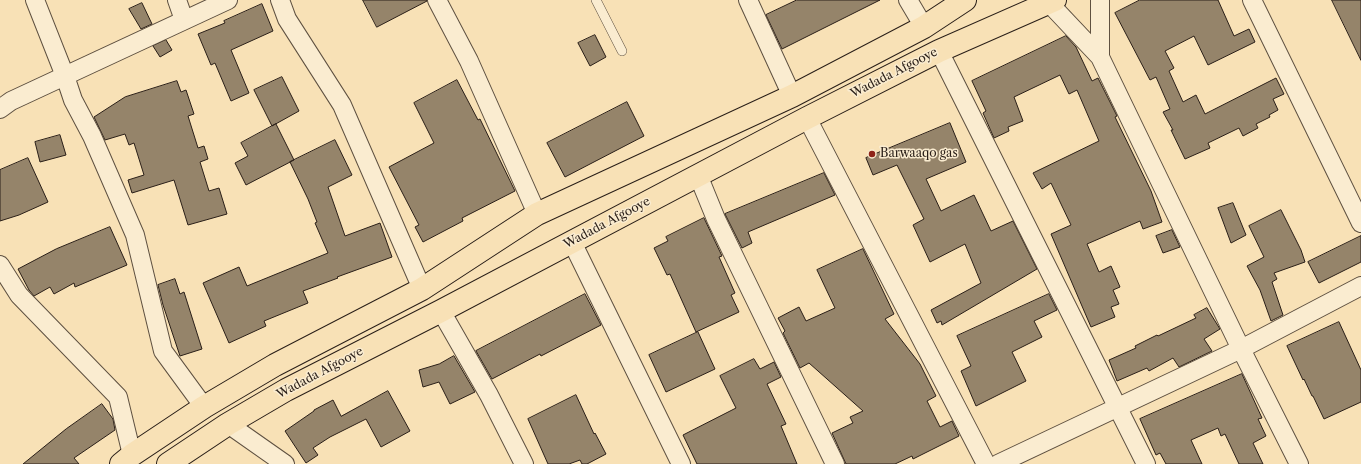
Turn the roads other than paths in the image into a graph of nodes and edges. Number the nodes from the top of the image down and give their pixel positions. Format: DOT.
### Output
graph roads {
  1 [pos="35,0"];
  2 [pos="177,0"];
  3 [pos="228,0"];
  4 [pos="280,0"];
  5 [pos="437,0"];
  6 [pos="596,0"];
  7 [pos="748,0"];
  8 [pos="908,0"];
  9 [pos="965,0"];
  10 [pos="1100,0"];
  11 [pos="1252,0"];
  12 [pos="1050,1"];
  13 [pos="184,20"];
  14 [pos="924,26"];
  15 [pos="939,50"];
  16 [pos="622,51"];
  17 [pos="1100,57"];
  18 [pos="65,76"];
  19 [pos="792,96"];
  20 [pos="0,109"];
  21 [pos="807,118"];
  22 [pos="698,175"];
  23 [pos="537,214"];
  24 [pos="1361,223"];
  25 [pos="572,242"];
  26 [pos="0,265"];
  27 [pos="1361,286"];
  28 [pos="422,289"];
  29 [pos="441,310"];
  30 [pos="1241,349"];
  31 [pos="204,407"];
  32 [pos="1118,407"];
  33 [pos="228,424"];
  34 [pos="126,460"];
  35 [pos="168,464"];
  36 [pos="285,464"];
  37 [pos="524,464"];
  38 [pos="681,464"];
  39 [pos="835,464"];
  40 [pos="986,464"];
  41 [pos="998,464"];
  42 [pos="1146,464"];
  43 [pos="1299,464"];
  1 -- 18 [label="street"];
  2 -- 13 [label="street"];
  3 -- 13 [label="street"];
  4 -- 28 [label="street"];
  5 -- 23 [label="street"];
  6 -- 16 [label="lane"];
  7 -- 19 [label="street"];
  8 -- 14 [label="street"];
  9 -- 14 [label="highway"];
  10 -- 17 [label="street"];
  11 -- 24 [label="street"];
  12 -- 15 [label="highway, Wadada Afgooye"];
  12 -- 17 [label="street"];
  13 -- 18 [label="street"];
  14 -- 19 [label="highway"];
  15 -- 21 [label="highway, Wadada Afgooye"];
  15 -- 32 [label="street"];
  17 -- 30 [label="street"];
  18 -- 20 [label="street"];
  18 -- 31 [label="street"];
  19 -- 23 [label="highway"];
  21 -- 22 [label="highway, Wadada Afgooye"];
  21 -- 40 [label="street"];
  22 -- 25 [label="highway, Wadada Afgooye"];
  22 -- 39 [label="street"];
  23 -- 28 [label="highway"];
  25 -- 29 [label="highway, Wadada Afgooye"];
  25 -- 38 [label="street"];
  26 -- 34 [label="street"];
  27 -- 30 [label="street"];
  28 -- 31 [label="highway"];
  29 -- 33 [label="highway, Wadada Afgooye"];
  29 -- 37 [label="street"];
  30 -- 32 [label="street"];
  30 -- 43 [label="street"];
  31 -- 34 [label="highway"];
  32 -- 41 [label="street"];
  32 -- 42 [label="street"];
  33 -- 35 [label="highway, Wadada Afgooye"];
  33 -- 36 [label="street"];
}
